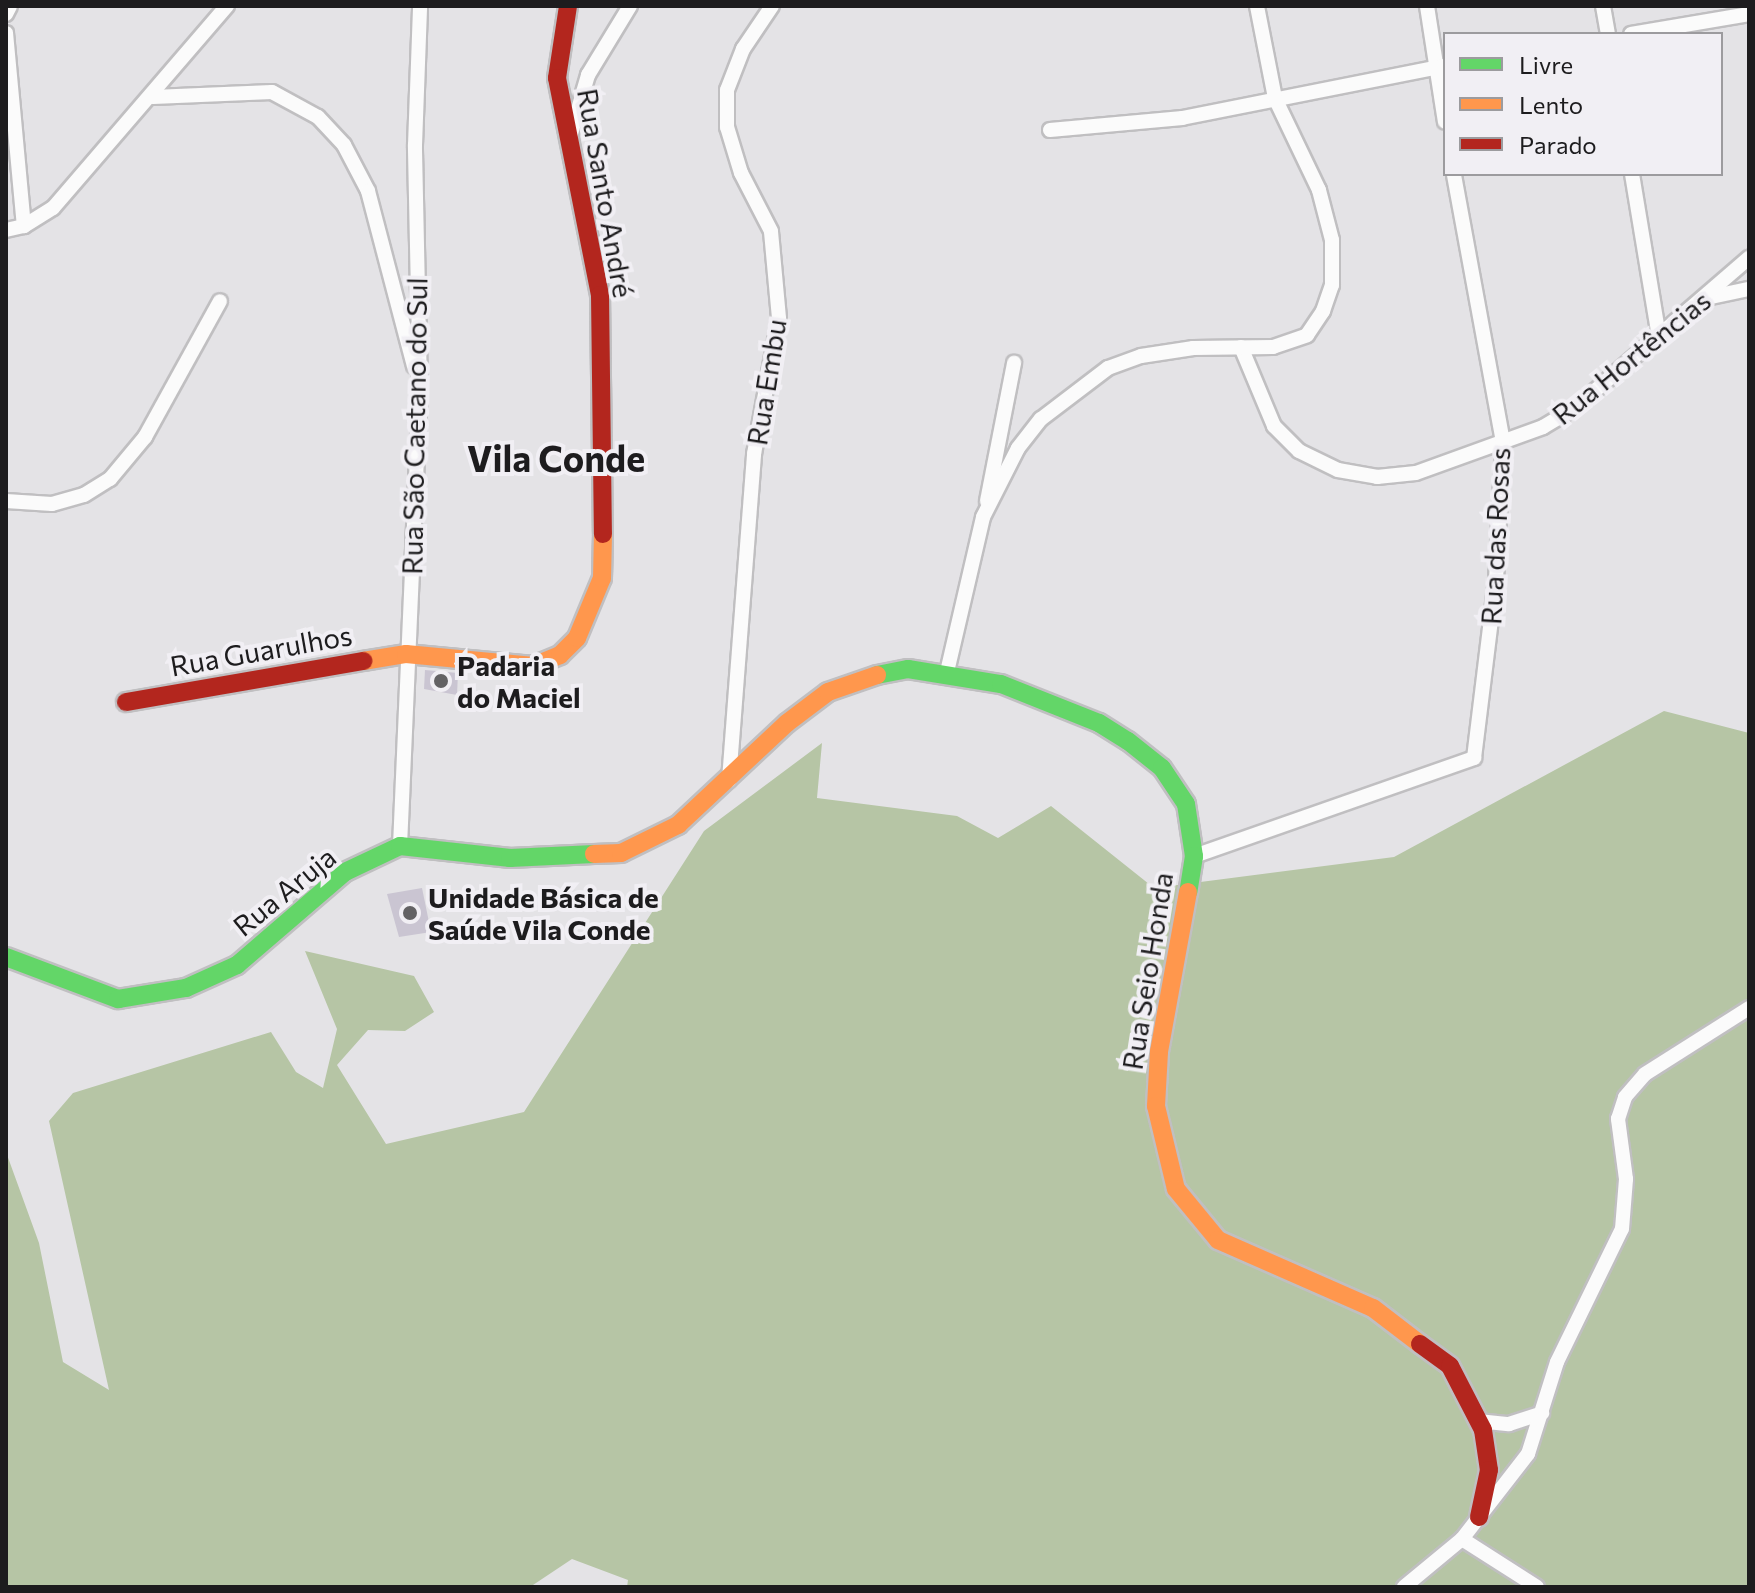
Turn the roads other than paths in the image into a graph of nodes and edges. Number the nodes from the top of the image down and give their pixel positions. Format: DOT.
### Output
graph roads {
  1 [pos="10,6"];
  2 [pos="227,6"];
  3 [pos="420,6"];
  4 [pos="568,6"];
  5 [pos="630,6"];
  6 [pos="772,6"];
  7 [pos="1257,6"];
  8 [pos="1427,6"];
  9 [pos="1603,6"];
  10 [pos="6,14"];
  11 [pos="1749,14"];
  12 [pos="1608,32"];
  13 [pos="1643,32"];
  14 [pos="6,33"];
  15 [pos="1440,67"];
  16 [pos="153,97"];
  17 [pos="1275,98"];
  18 [pos="1443,100"];
  19 [pos="1050,130"];
  20 [pos="569,141"];
  21 [pos="1454,176"];
  22 [pos="1632,176"];
  23 [pos="24,226"];
  24 [pos="6,230"];
  25 [pos="1749,258"];
  26 [pos="1749,289"];
  27 [pos="1702,300"];
  28 [pos="220,301"];
  29 [pos="1659,337"];
  30 [pos="1241,347"];
  31 [pos="1014,363"];
  32 [pos="420,389"];
  33 [pos="1503,442"];
  34 [pos="6,501"];
  35 [pos="983,517"];
  36 [pos="406,654"];
  37 [pos="947,672"];
  38 [pos="126,702"];
  39 [pos="729,780"];
  40 [pos="400,846"];
  41 [pos="1194,856"];
  42 [pos="6,957"];
  43 [pos="1749,1008"];
  44 [pos="1542,1413"];
  45 [pos="1478,1421"];
  46 [pos="1479,1517"];
  47 [pos="1462,1539"];
  48 [pos="1404,1587"];
  49 [pos="1537,1587"];
  1 -- 10 [label="street"];
  2 -- 16 [label="street"];
  3 -- 32 [label="street, Rua São Caetano do Sul"];
  4 -- 20 [label="street, Rua Santo André"];
  5 -- 20 [label="street"];
  6 -- 39 [label="street, Rua Embu"];
  7 -- 17 [label="street"];
  8 -- 15 [label="street"];
  9 -- 12 [label="street"];
  11 -- 13 [label="street"];
  14 -- 23 [label="street"];
  15 -- 17 [label="street"];
  15 -- 18 [label="street"];
  16 -- 23 [label="street"];
  16 -- 32 [label="street"];
  17 -- 19 [label="street"];
  17 -- 30 [label="street"];
  20 -- 36 [label="street, Rua Santo André"];
  21 -- 33 [label="street, Rua das Rosas"];
  22 -- 29 [label="street"];
  23 -- 24 [label="street"];
  25 -- 27 [label="street, Rua Hortências"];
  26 -- 27 [label="street"];
  27 -- 29 [label="street, Rua Hortências"];
  28 -- 34 [label="street"];
  29 -- 33 [label="street, Rua Hortências"];
  30 -- 33 [label="street, Rua Hortências"];
  30 -- 35 [label="street"];
  31 -- 35 [label="street"];
  32 -- 36 [label="street, Rua São Caetano do Sul"];
  33 -- 41 [label="street, Rua das Rosas"];
  35 -- 37 [label="street"];
  36 -- 38 [label="street, Rua Guarulhos"];
  36 -- 40 [label="street, Rua São Caetano do Sul"];
  37 -- 39 [label="street, Rua Seio Honda"];
  37 -- 41 [label="street, Rua Seio Honda"];
  39 -- 40 [label="street"];
  40 -- 42 [label="street, Rua Aruja"];
  41 -- 45 [label="street, Rua Seio Honda"];
  43 -- 44 [label="street"];
  44 -- 45 [label="street"];
  44 -- 46 [label="street"];
  45 -- 46 [label="street, Rua Seio Honda"];
  46 -- 47 [label="street"];
  47 -- 48 [label="street"];
  47 -- 49 [label="street"];
}
